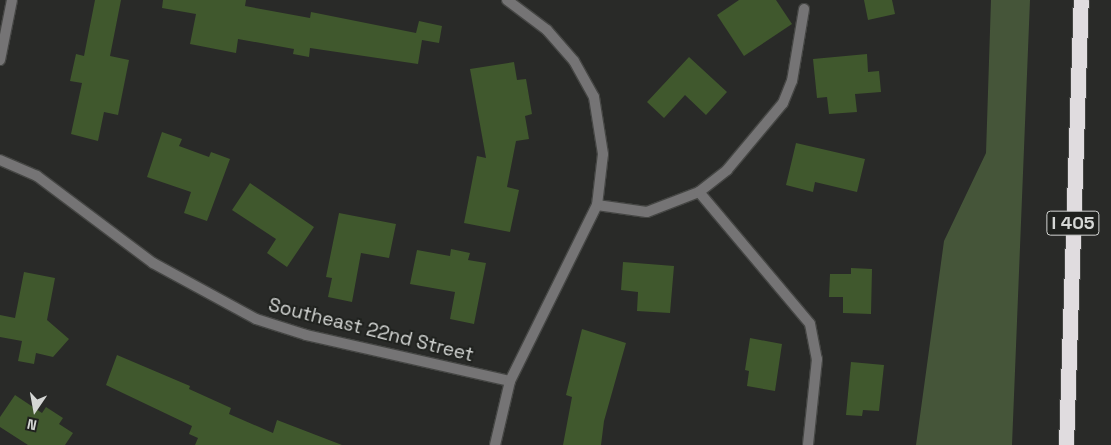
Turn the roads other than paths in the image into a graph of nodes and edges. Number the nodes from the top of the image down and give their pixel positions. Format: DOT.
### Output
graph roads {
  1 [pos="12,0"];
  2 [pos="507,0"];
  3 [pos="1081,0"];
  4 [pos="804,9"];
  5 [pos="0,60"];
  6 [pos="0,160"];
  7 [pos="700,192"];
  8 [pos="597,205"];
  9 [pos="510,381"];
  10 [pos="495,445"];
  11 [pos="808,445"];
  12 [pos="1066,445"];
  1 -- 5 [label="street"];
  2 -- 8 [label="street"];
  3 -- 12 [label="highway, I 405"];
  4 -- 7 [label="street"];
  6 -- 9 [label="street, Southeast 22nd Street"];
  7 -- 8 [label="street"];
  7 -- 11 [label="street"];
  8 -- 9 [label="street"];
  9 -- 10 [label="street"];
}
